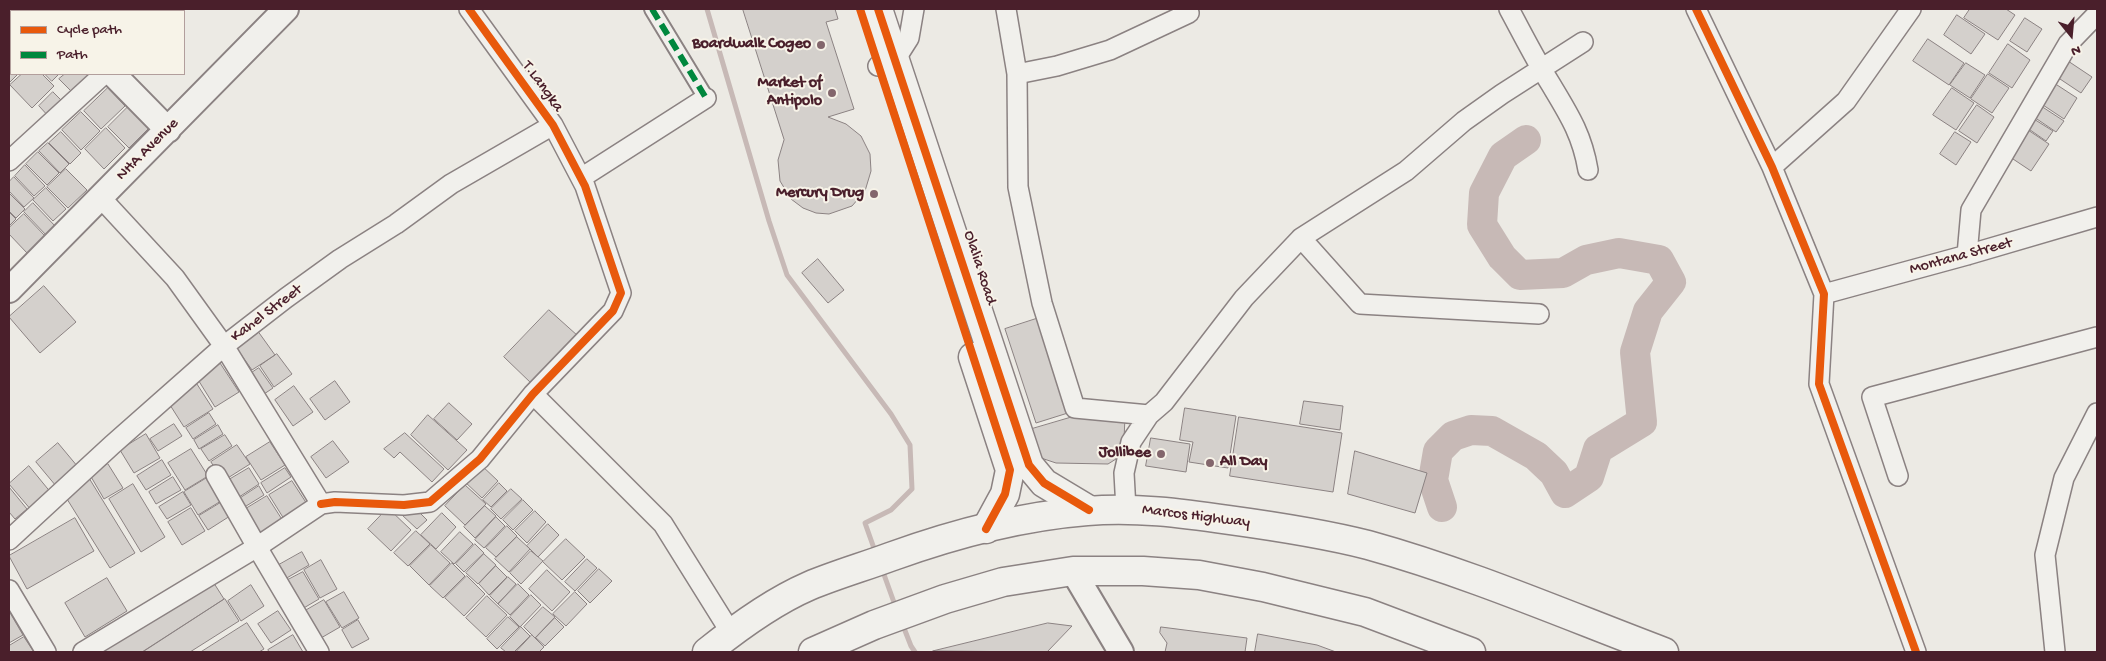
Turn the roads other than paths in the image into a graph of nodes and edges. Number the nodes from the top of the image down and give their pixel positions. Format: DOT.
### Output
graph roads {
  1 [pos="286,9"];
  2 [pos="469,9"];
  3 [pos="652,9"];
  4 [pos="860,9"];
  5 [pos="878,9"];
  6 [pos="914,9"];
  7 [pos="1006,9"];
  8 [pos="1509,9"];
  9 [pos="1696,9"];
  10 [pos="1911,9"];
  11 [pos="1189,13"];
  12 [pos="2097,14"];
  13 [pos="1583,42"];
  14 [pos="887,63"];
  15 [pos="1541,68"];
  16 [pos="1016,74"];
  17 [pos="103,75"];
  18 [pos="114,75"];
  19 [pos="706,98"];
  20 [pos="553,125"];
  21 [pos="168,130"];
  22 [pos="9,161"];
  23 [pos="1772,166"];
  24 [pos="1588,170"];
  25 [pos="583,182"];
  26 [pos="101,198"];
  27 [pos="2097,217"];
  28 [pos="1301,238"];
  29 [pos="1967,256"];
  30 [pos="9,290"];
  31 [pos="1824,294"];
  32 [pos="1539,314"];
  33 [pos="2097,338"];
  34 [pos="224,346"];
  35 [pos="533,394"];
  36 [pos="2097,413"];
  37 [pos="1149,415"];
  38 [pos="216,475"];
  39 [pos="1898,476"];
  40 [pos="321,504"];
  41 [pos="1126,509"];
  42 [pos="1088,510"];
  43 [pos="986,529"];
  44 [pos="9,540"];
  45 [pos="257,547"];
  46 [pos="1073,571"];
  47 [pos="9,590"];
  48 [pos="731,633"];
  49 [pos="46,652"];
  50 [pos="83,652"];
  51 [pos="319,652"];
  52 [pos="707,652"];
  53 [pos="813,652"];
  54 [pos="1121,652"];
  55 [pos="1471,652"];
  56 [pos="1664,652"];
  57 [pos="1916,652"];
  58 [pos="2055,652"];
  1 -- 21 [label="street, NHA Avenue"];
  2 -- 20 [label="street, T.Langka"];
  3 -- 19 [label="street"];
  4 -- 14 [label="main road, Olalia Road"];
  5 -- 14 [label="main road, Olalia Road"];
  6 -- 14 [label="street"];
  7 -- 16 [label="street"];
  8 -- 15 [label="street"];
  9 -- 23 [label="street"];
  10 -- 23 [label="street"];
  11 -- 16 [label="street"];
  12 -- 29 [label="street"];
  13 -- 15 [label="street"];
  14 -- 42 [label="main road, Olalia Road"];
  14 -- 43 [label="main road, Olalia Road"];
  15 -- 24 [label="street"];
  15 -- 28 [label="street"];
  16 -- 37 [label="street"];
  17 -- 22 [label="street"];
  18 -- 21 [label="street"];
  19 -- 25 [label="street"];
  20 -- 25 [label="street, T.Langka"];
  20 -- 34 [label="street, Kahel Street"];
  21 -- 26 [label="street, NHA Avenue"];
  23 -- 31 [label="street"];
  25 -- 35 [label="street, T.Langka"];
  26 -- 30 [label="street, NHA Avenue"];
  26 -- 34 [label="street"];
  27 -- 29 [label="street, Montana Street"];
  28 -- 32 [label="street"];
  28 -- 37 [label="street"];
  29 -- 31 [label="street, Montana Street"];
  31 -- 57 [label="street"];
  33 -- 39 [label="street"];
  34 -- 40 [label="street"];
  34 -- 44 [label="street, Kahel Street"];
  35 -- 40 [label="street, T.Langka"];
  35 -- 48 [label="street"];
  36 -- 58 [label="street"];
  37 -- 41 [label="street"];
  38 -- 45 [label="street"];
  40 -- 45 [label="street"];
  41 -- 42 [label="main road, Marcos Highway"];
  41 -- 56 [label="main road, Marcos Highway"];
  42 -- 43 [label="main road, Marcos Highway"];
  43 -- 48 [label="main road, Marcos Highway"];
  45 -- 50 [label="street"];
  45 -- 51 [label="street"];
  46 -- 53 [label="main road"];
  46 -- 54 [label="street"];
  46 -- 55 [label="main road"];
  47 -- 49 [label="street"];
  48 -- 52 [label="main road, Marcos Highway"];
}
